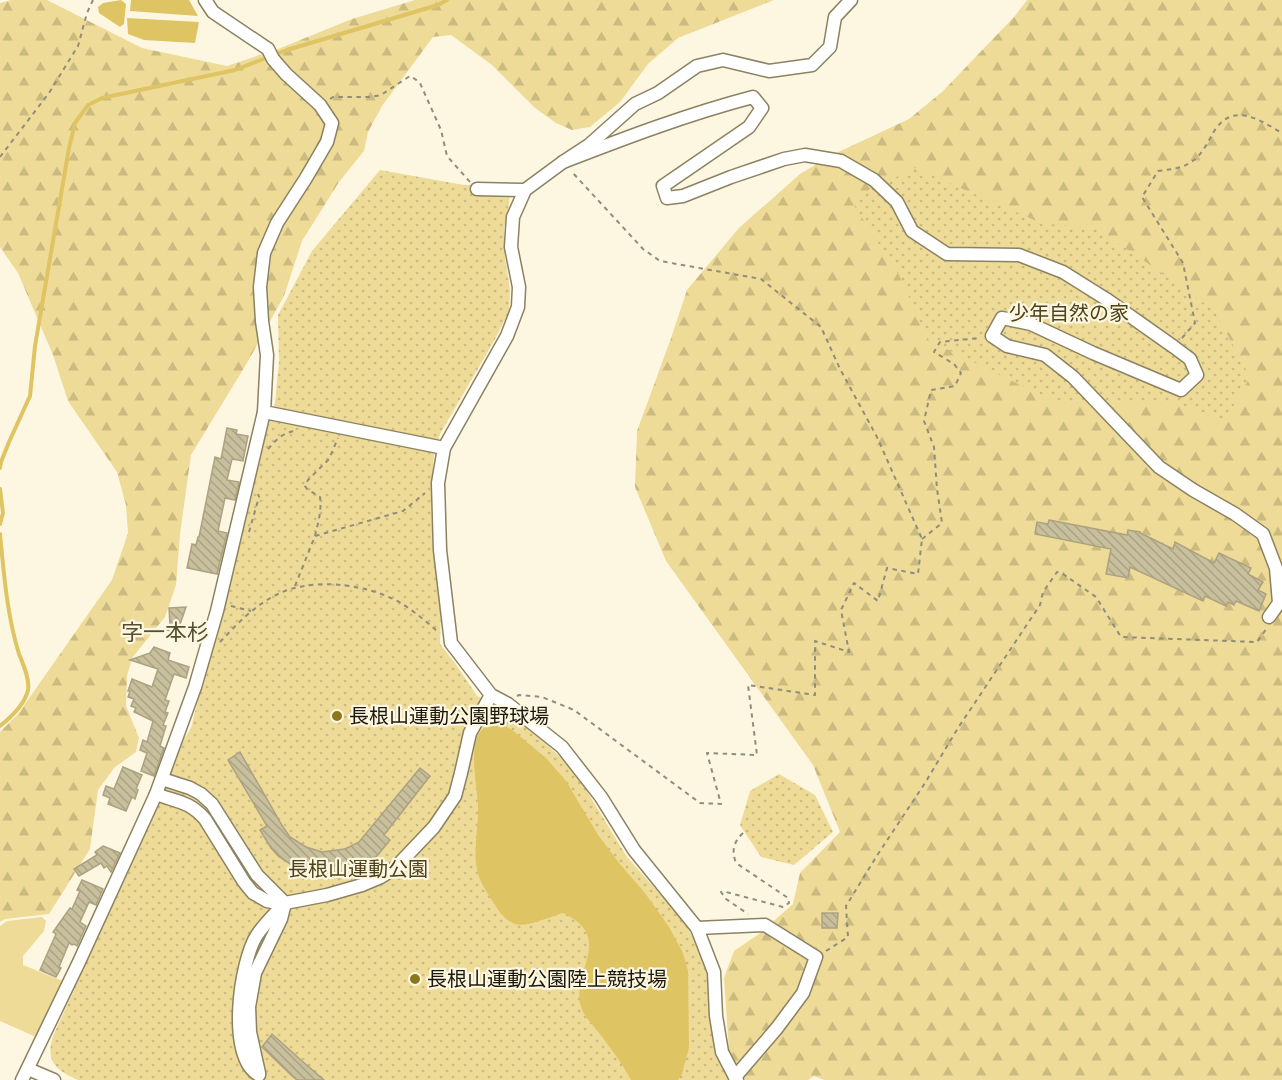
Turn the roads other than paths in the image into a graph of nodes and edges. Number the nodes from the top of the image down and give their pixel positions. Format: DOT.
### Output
graph roads {
  1 [pos="205,0"];
  2 [pos="850,0"];
  3 [pos="563,162"];
  4 [pos="477,189"];
  5 [pos="525,190"];
  6 [pos="264,412"];
  7 [pos="444,448"];
  8 [pos="1269,617"];
  9 [pos="490,694"];
  10 [pos="162,779"];
  11 [pos="156,794"];
  12 [pos="285,903"];
  13 [pos="697,927"];
  14 [pos="25,1075"];
  15 [pos="258,1078"];
  16 [pos="736,1079"];
  17 [pos="54,1080"];
  1 -- 6 [label="street"];
  2 -- 3 [label="street"];
  3 -- 5 [label="street"];
  3 -- 8 [label="street"];
  4 -- 5 [label="street"];
  5 -- 7 [label="street"];
  6 -- 7 [label="street"];
  6 -- 10 [label="street"];
  7 -- 9 [label="street"];
  9 -- 12 [label="street"];
  9 -- 13 [label="street"];
  10 -- 11 [label="street"];
  10 -- 12 [label="street"];
  11 -- 12 [label="street"];
  11 -- 14 [label="street"];
  12 -- 15 [label="street"];
  13 -- 16 [label="street"];
  13 -- 16 [label="street"];
  14 -- 17 [label="street"];
}
